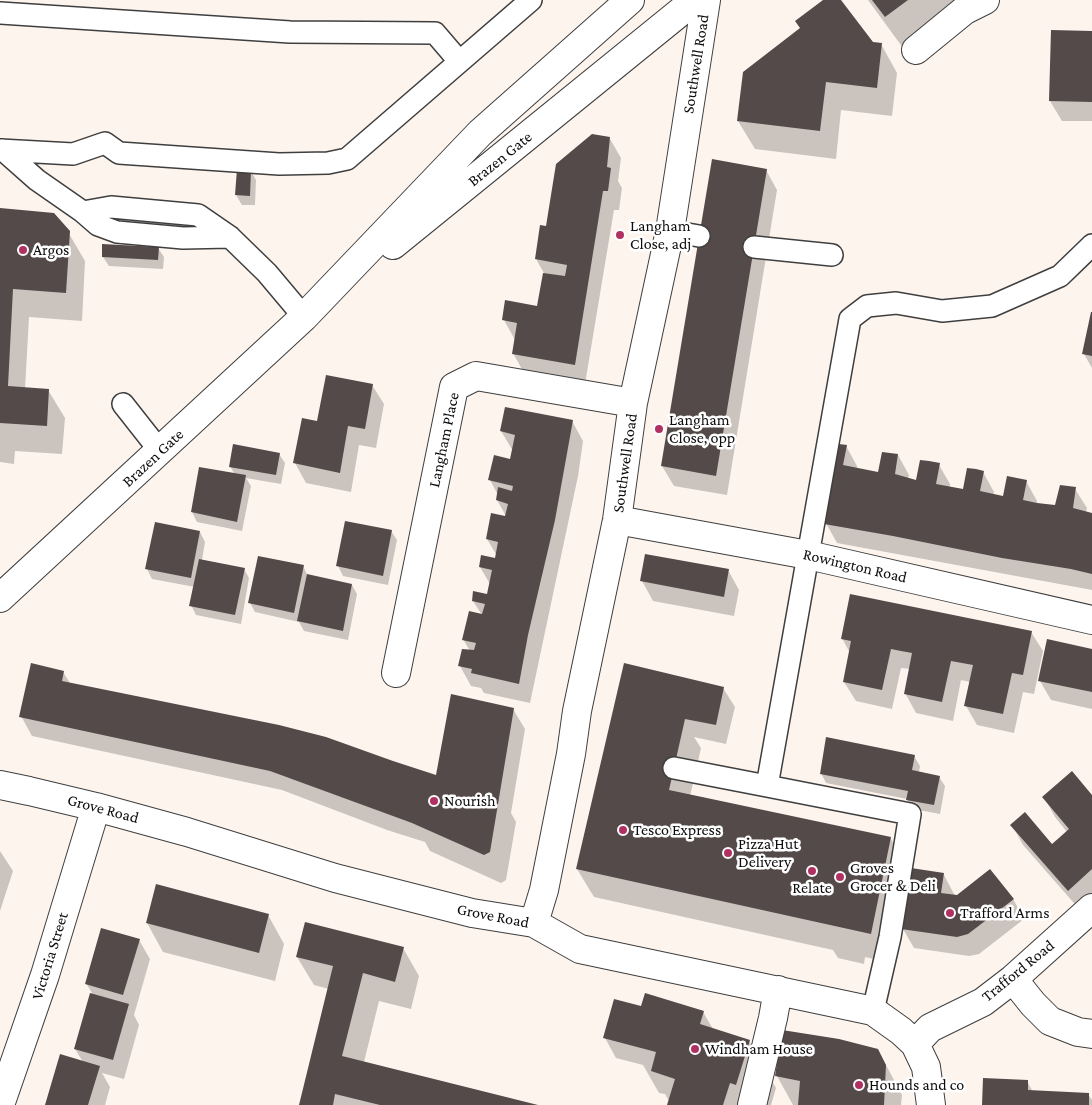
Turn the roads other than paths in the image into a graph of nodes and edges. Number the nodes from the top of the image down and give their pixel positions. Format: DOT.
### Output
graph roads {
  1 [pos="531,0"];
  2 [pos="630,0"];
  3 [pos="695,0"];
  4 [pos="706,0"];
  5 [pos="985,0"];
  6 [pos="0,13"];
  7 [pos="916,50"];
  8 [pos="459,61"];
  9 [pos="1,150"];
  10 [pos="670,231"];
  11 [pos="698,236"];
  12 [pos="1092,245"];
  13 [pos="754,247"];
  14 [pos="832,255"];
  15 [pos="304,317"];
  16 [pos="633,403"];
  17 [pos="123,404"];
  18 [pos="160,451"];
  19 [pos="617,520"];
  20 [pos="808,555"];
  21 [pos="0,598"];
  22 [pos="1092,620"];
  23 [pos="396,673"];
  24 [pos="674,768"];
  25 [pos="0,785"];
  26 [pos="767,786"];
  27 [pos="96,807"];
  28 [pos="1092,908"];
  29 [pos="534,923"];
  30 [pos="1013,979"];
  31 [pos="778,990"];
  32 [pos="873,1011"];
  33 [pos="1092,1034"];
  34 [pos="915,1044"];
  35 [pos="0,1105"];
  36 [pos="752,1105"];
  37 [pos="931,1105"];
  1 -- 8 [label="lane"];
  2 -- 15 [label="street, Brazen Gate"];
  3 -- 15 [label="street, Brazen Gate"];
  4 -- 10 [label="street, Southwell Road"];
  5 -- 7 [label="street"];
  6 -- 8 [label="lane"];
  8 -- 9 [label="lane"];
  9 -- 15 [label="lane"];
  10 -- 11 [label="lane"];
  10 -- 16 [label="street, Southwell Road"];
  12 -- 20 [label="lane"];
  13 -- 14 [label="lane"];
  15 -- 18 [label="street, Brazen Gate"];
  16 -- 19 [label="street, Southwell Road"];
  16 -- 23 [label="street, Langham Place"];
  17 -- 18 [label="lane"];
  18 -- 21 [label="street, Brazen Gate"];
  19 -- 20 [label="street, Rowington Road"];
  19 -- 29 [label="street, Southwell Road"];
  20 -- 22 [label="street, Rowington Road"];
  20 -- 26 [label="lane"];
  24 -- 26 [label="lane"];
  25 -- 27 [label="street, Grove Road"];
  26 -- 32 [label="lane"];
  27 -- 29 [label="street, Grove Road"];
  27 -- 35 [label="street, Victoria Street"];
  28 -- 30 [label="street, Trafford Road"];
  29 -- 31 [label="street, Grove Road"];
  30 -- 33 [label="street"];
  30 -- 34 [label="street, Trafford Road"];
  31 -- 32 [label="street, Grove Road"];
  31 -- 36 [label="street"];
  32 -- 34 [label="street, Grove Road"];
  34 -- 37 [label="street, Grove Road"];
}
